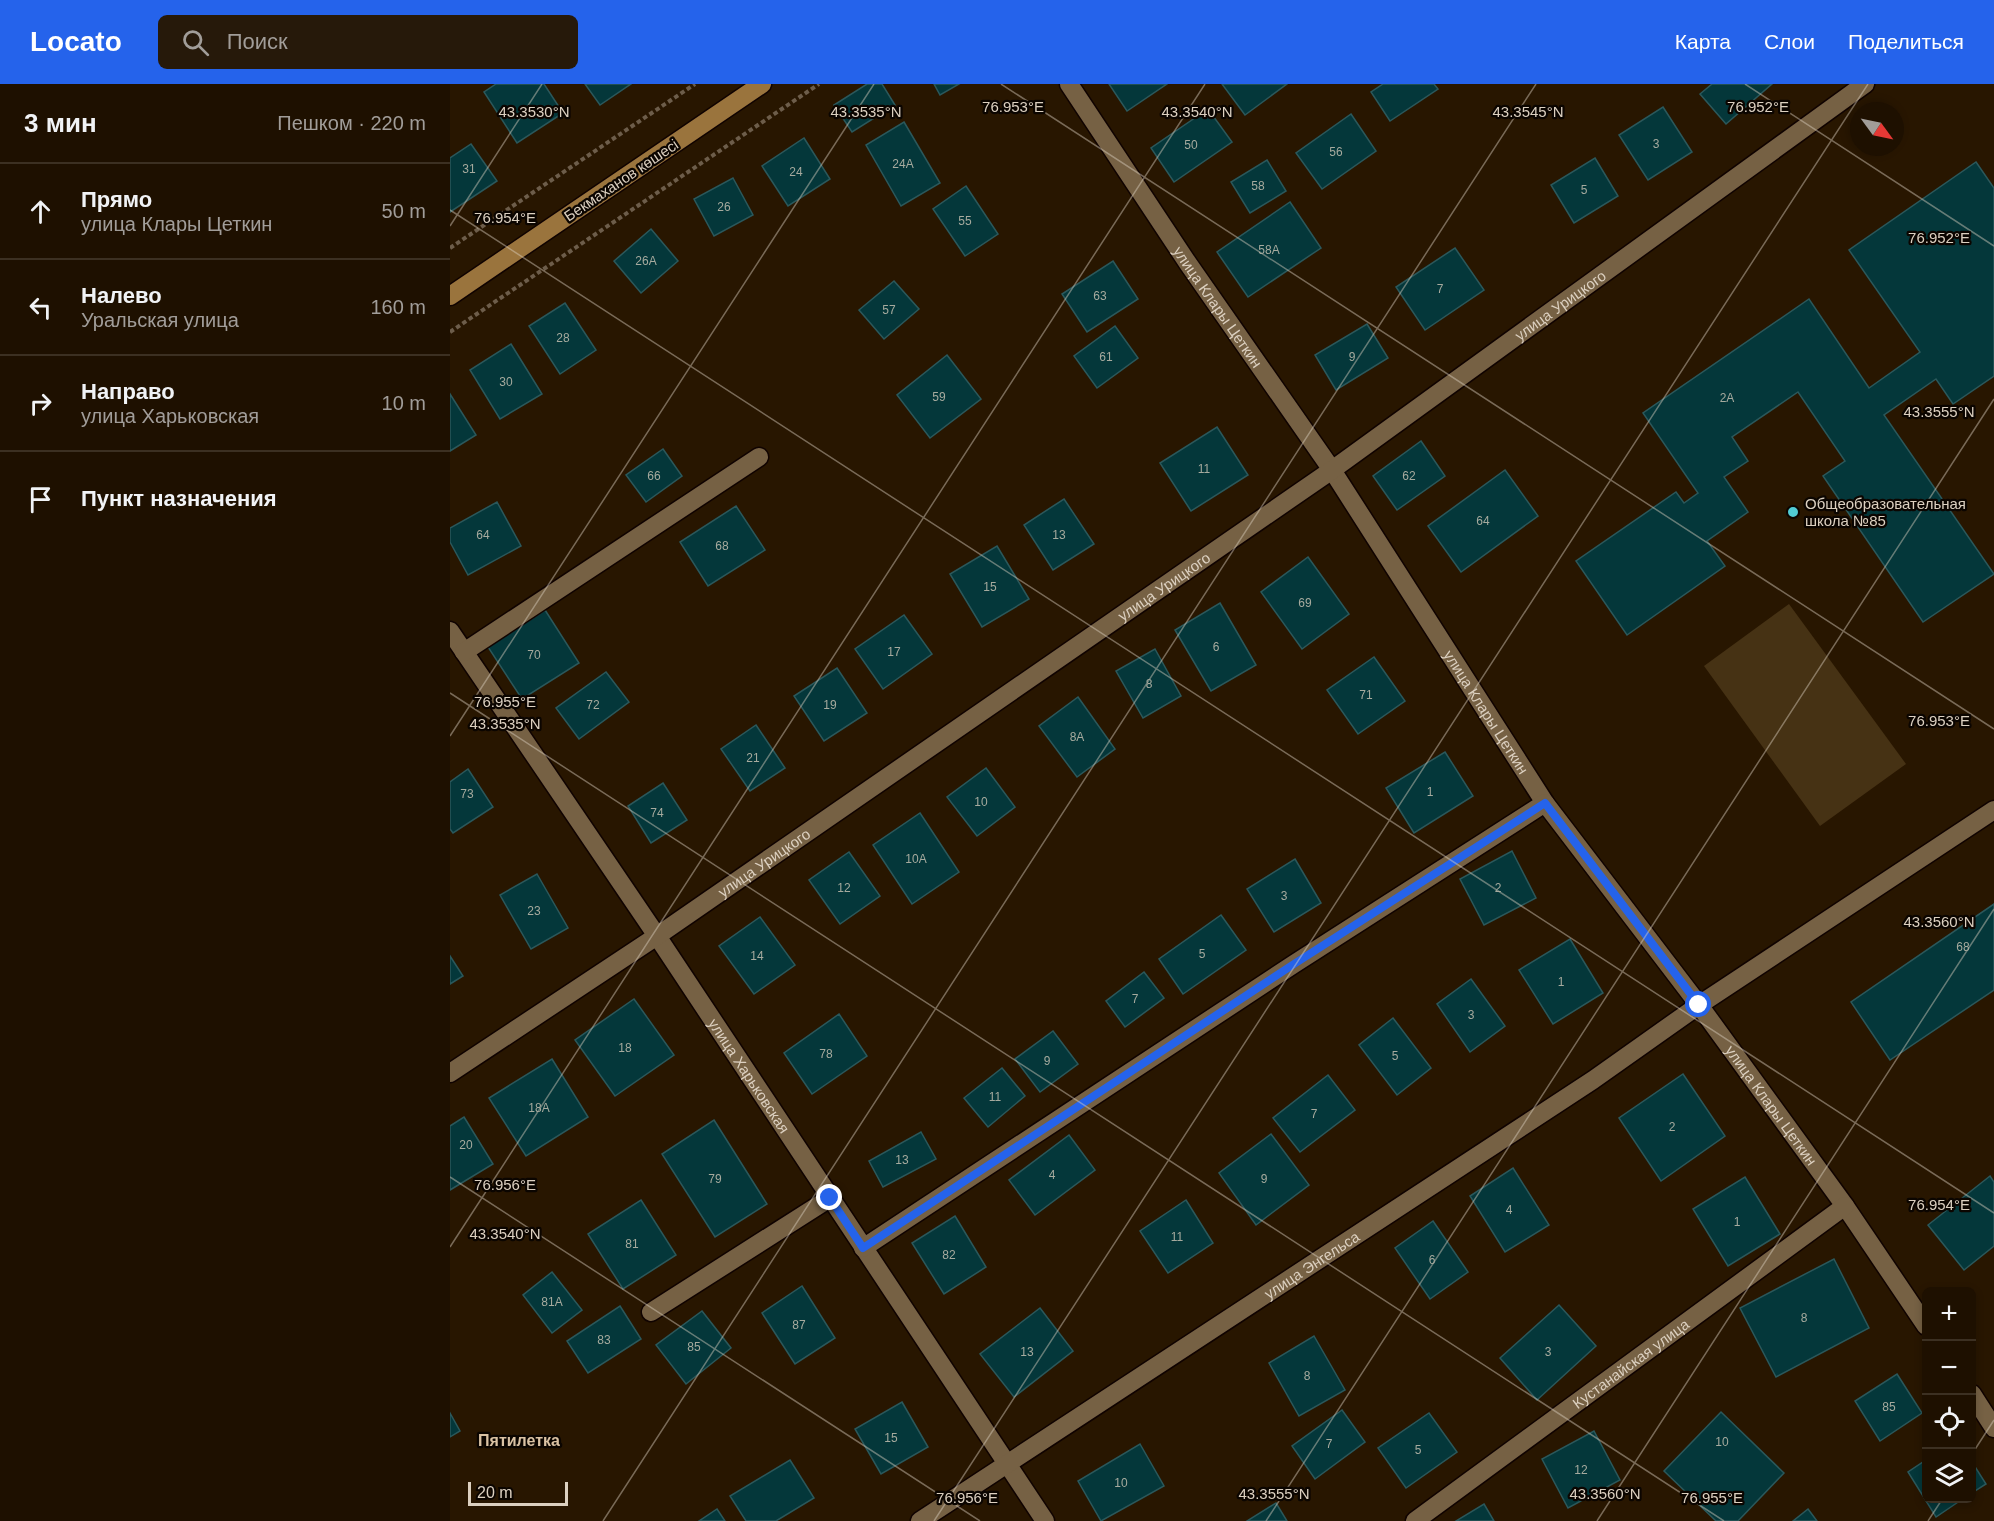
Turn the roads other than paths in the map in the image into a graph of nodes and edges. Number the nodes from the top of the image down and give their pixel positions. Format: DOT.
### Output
graph roads {
  1 [pos="762,84"];
  2 [pos="1069,84"];
  3 [pos="1865,84"];
  4 [pos="450,296"];
  5 [pos="759,457"];
  6 [pos="1332,470"];
  7 [pos="450,631"];
  8 [pos="464,652"];
  9 [pos="1545,803"];
  10 [pos="1994,810"];
  11 [pos="657,936"];
  12 [pos="1699,1005"];
  13 [pos="450,1073"];
  14 [pos="830,1198"];
  15 [pos="1845,1206"];
  16 [pos="863,1248"];
  17 [pos="651,1312"];
  18 [pos="1922,1320"];
  19 [pos="1972,1395"];
  20 [pos="1994,1428"];
  21 [pos="1006,1464"];
  22 [pos="920,1521"];
  23 [pos="1045,1521"];
  24 [pos="1415,1521"];
  1 -- 4 [label="main road, Бекмаханов көшесі"];
  2 -- 6 [label="street, улица Клары Цеткин"];
  3 -- 6 [label="street, улица Урицкого"];
  5 -- 8 [label="street"];
  6 -- 9 [label="street, улица Клары Цеткин"];
  6 -- 11 [label="street, улица Урицкого"];
  7 -- 8 [label="street, улица Харьковская"];
  8 -- 11 [label="street, улица Харьковская"];
  9 -- 12 [label="street, улица Клары Цеткин"];
  9 -- 16 [label="street"];
  10 -- 12 [label="street, улица Энгельса"];
  11 -- 13 [label="street, улица Урицкого"];
  11 -- 14 [label="street, улица Харьковская"];
  12 -- 15 [label="street, улица Клары Цеткин"];
  12 -- 21 [label="street, улица Энгельса"];
  14 -- 16 [label="street, улица Харьковская"];
  14 -- 17 [label="street"];
  15 -- 18 [label="street, улица Клары Цеткин"];
  15 -- 24 [label="street, Кустанайская улица"];
  16 -- 21 [label="street, улица Харьковская"];
  19 -- 20 [label="street"];
  21 -- 22 [label="street, улица Энгельса"];
  21 -- 23 [label="street, улица Харьковская"];
}
